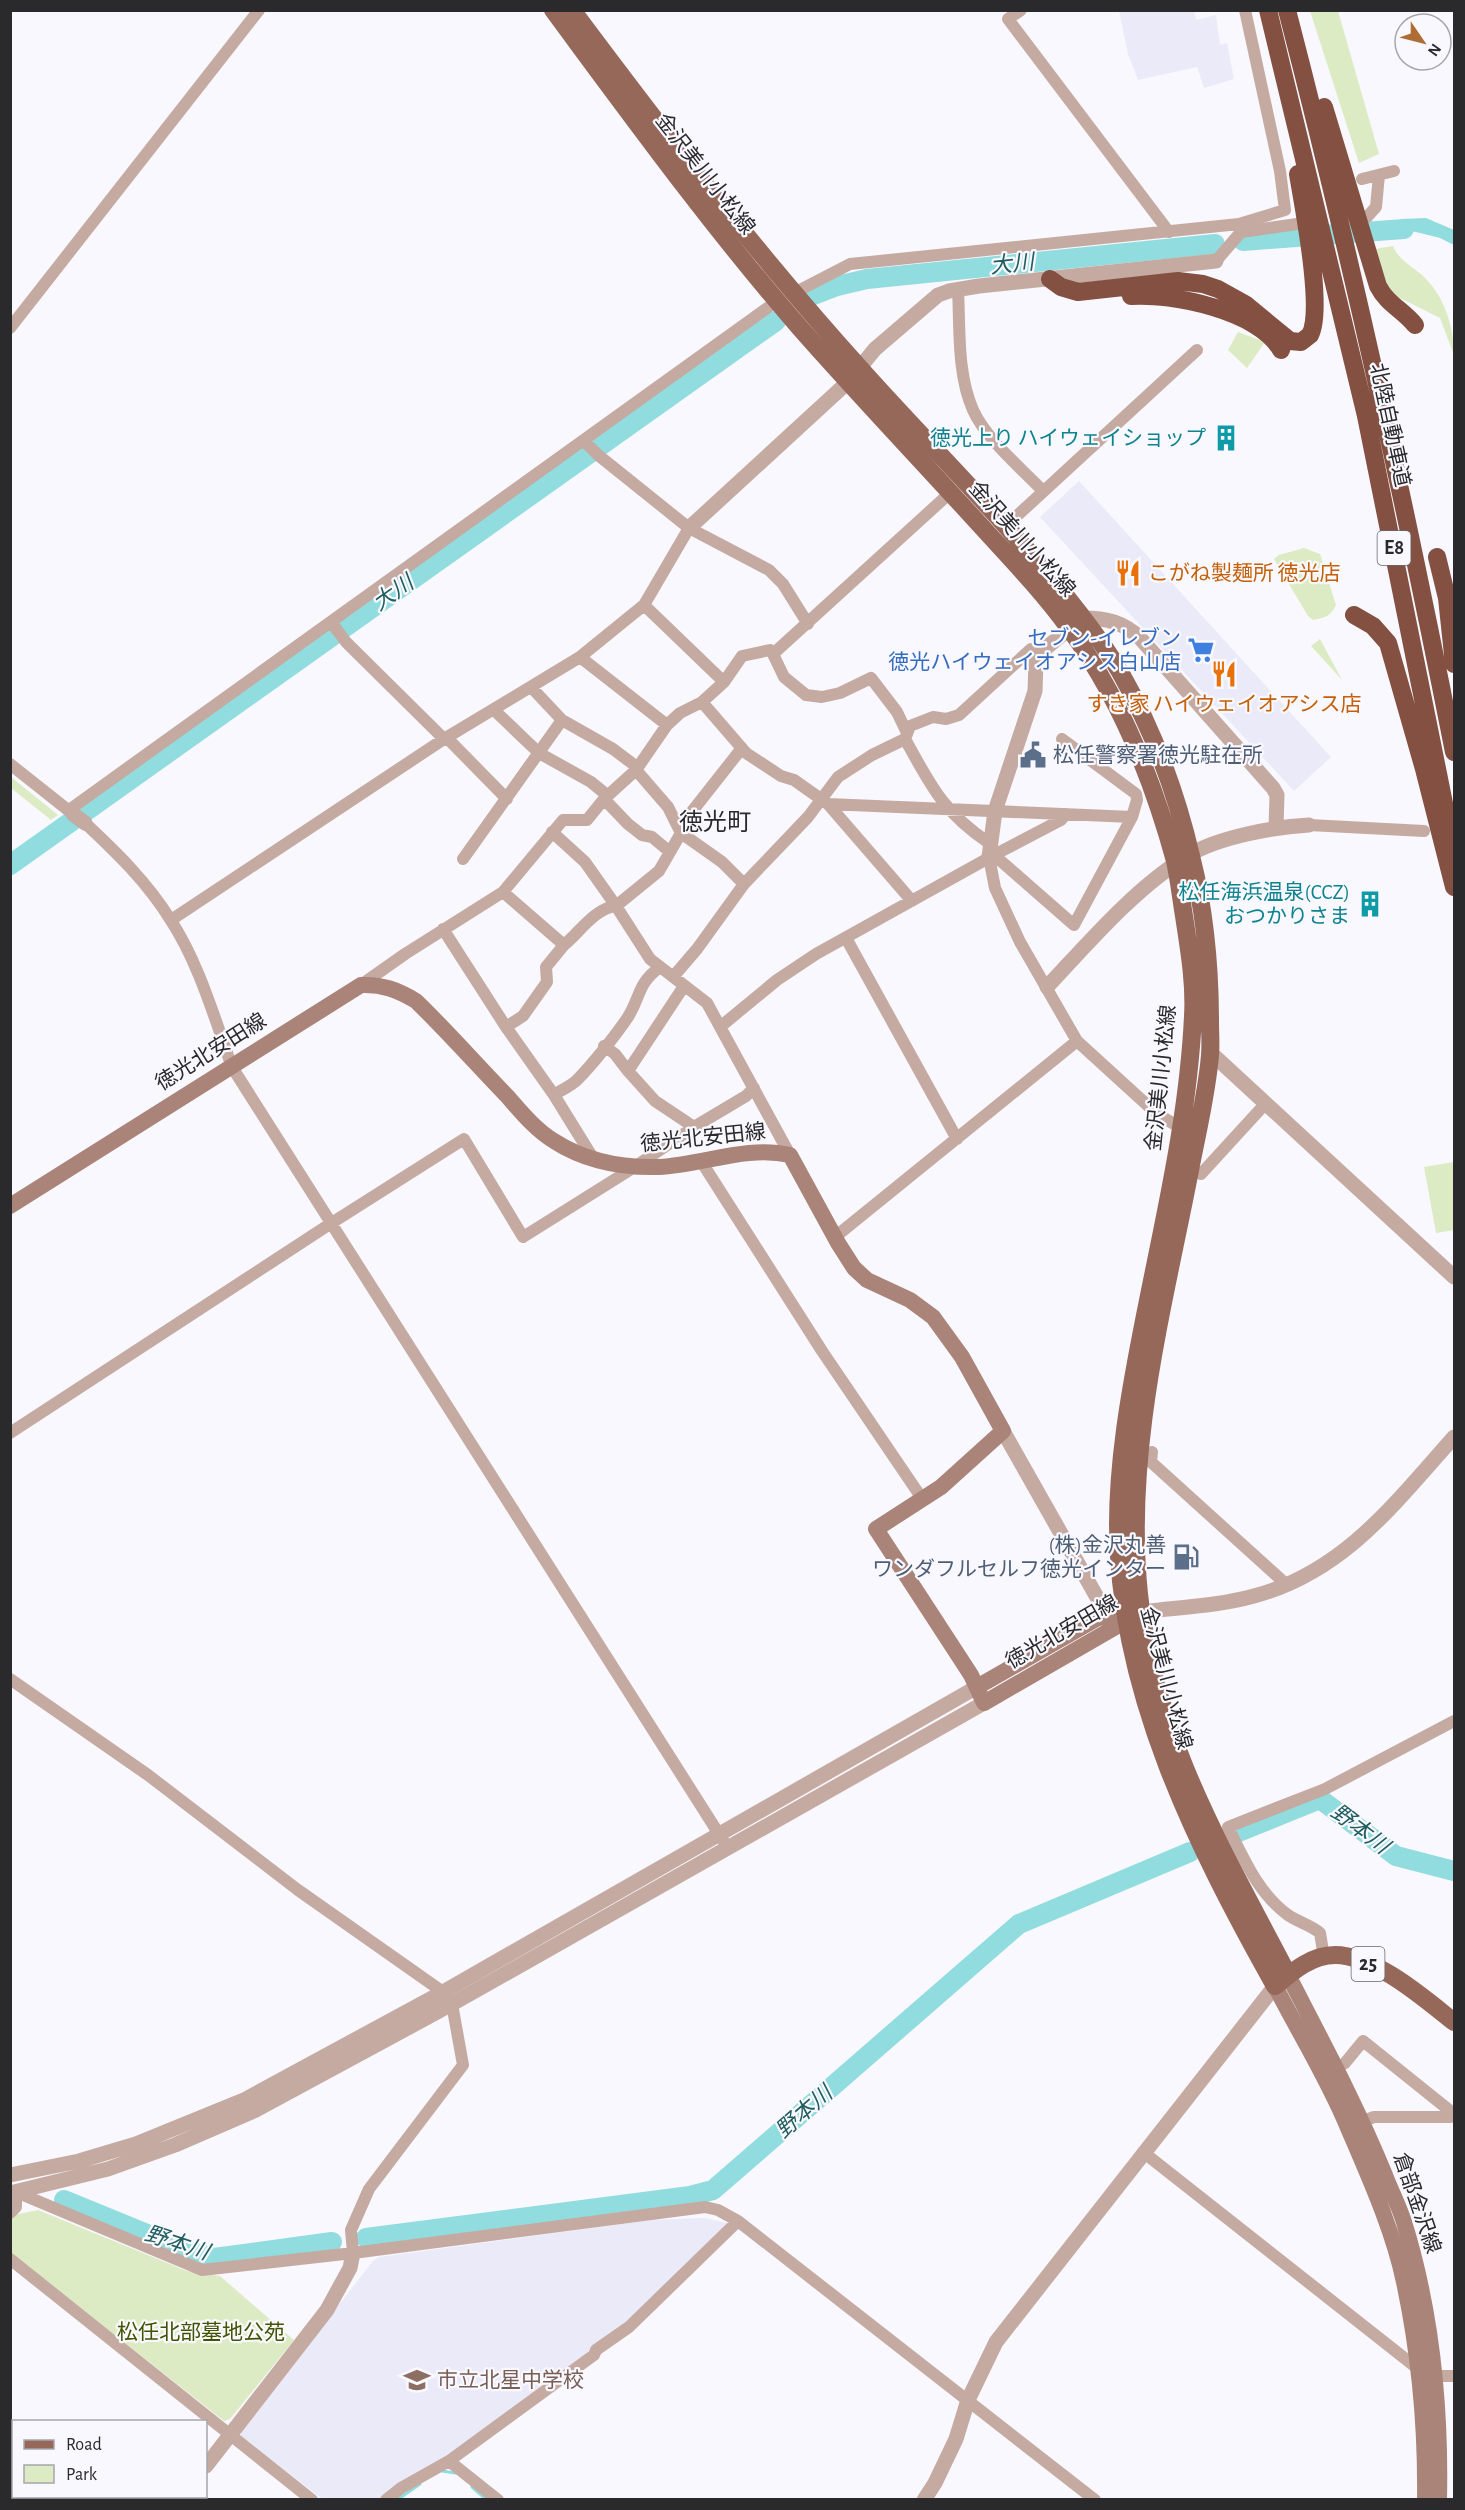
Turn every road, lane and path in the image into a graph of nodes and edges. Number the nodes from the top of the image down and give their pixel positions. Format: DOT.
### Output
graph roads {
  1 [pos="259,10"];
  2 [pos="553,10"];
  3 [pos="572,10"];
  4 [pos="1021,10"];
  5 [pos="1245,10"];
  6 [pos="1264,10"];
  7 [pos="1268,10"];
  8 [pos="1287,10"];
  9 [pos="1294,10"];
  10 [pos="1394,171"];
  11 [pos="1379,175"];
  12 [pos="1362,179"];
  13 [pos="1347,213"];
  14 [pos="1312,216"];
  15 [pos="1240,228"];
  16 [pos="1169,232"];
  17 [pos="1318,246"];
  18 [pos="1216,261"];
  19 [pos="1050,279"];
  20 [pos="958,289"];
  21 [pos="794,293"];
  22 [pos="777,302"];
  23 [pos="1415,326"];
  24 [pos="10,328"];
  25 [pos="1197,350"];
  26 [pos="1281,350"];
  27 [pos="853,375"];
  28 [pos="586,443"];
  29 [pos="1043,491"];
  30 [pos="951,492"];
  31 [pos="1007,525"];
  32 [pos="689,528"];
  33 [pos="1437,556"];
  34 [pos="644,605"];
  35 [pos="1354,615"];
  36 [pos="1076,623"];
  37 [pos="808,624"];
  38 [pos="337,630"];
  39 [pos="1046,648"];
  40 [pos="773,654"];
  41 [pos="580,657"];
  42 [pos="1455,664"];
  43 [pos="724,682"];
  44 [pos="531,687"];
  45 [pos="702,702"];
  46 [pos="494,710"];
  47 [pos="562,720"];
  48 [pos="667,725"];
  49 [pos="906,736"];
  50 [pos="446,739"];
  51 [pos="1062,739"];
  52 [pos="742,748"];
  53 [pos="1455,752"];
  54 [pos="539,753"];
  55 [pos="10,764"];
  56 [pos="637,768"];
  57 [pos="606,797"];
  58 [pos="507,800"];
  59 [pos="825,802"];
  60 [pos="947,808"];
  61 [pos="995,811"];
  62 [pos="1066,814"];
  63 [pos="76,816"];
  64 [pos="1132,817"];
  65 [pos="1309,825"];
  66 [pos="1276,827"];
  67 [pos="680,831"];
  68 [pos="1424,831"];
  69 [pos="552,832"];
  70 [pos="670,852"];
  71 [pos="991,852"];
  72 [pos="1455,853"];
  73 [pos="1191,854"];
  74 [pos="463,859"];
  75 [pos="1175,864"];
  76 [pos="744,884"];
  77 [pos="1455,887"];
  78 [pos="502,892"];
  79 [pos="912,901"];
  80 [pos="616,906"];
  81 [pos="171,920"];
  82 [pos="1074,925"];
  83 [pos="443,929"];
  84 [pos="846,938"];
  85 [pos="1091,940"];
  86 [pos="564,945"];
  87 [pos="660,967"];
  88 [pos="673,978"];
  89 [pos="361,985"];
  90 [pos="684,986"];
  91 [pos="1047,987"];
  92 [pos="506,1027"];
  93 [pos="720,1027"];
  94 [pos="1077,1041"];
  95 [pos="604,1046"];
  96 [pos="1211,1053"];
  97 [pos="232,1067"];
  98 [pos="628,1071"];
  99 [pos="754,1088"];
  100 [pos="554,1095"];
  101 [pos="1266,1103"];
  102 [pos="694,1127"];
  103 [pos="1181,1128"];
  104 [pos="957,1139"];
  105 [pos="790,1155"];
  106 [pos="593,1158"];
  107 [pos="701,1161"];
  108 [pos="633,1168"];
  109 [pos="1201,1174"];
  110 [pos="10,1206"];
  111 [pos="330,1224"];
  112 [pos="835,1237"];
  113 [pos="1455,1277"];
  114 [pos="1003,1431"];
  115 [pos="10,1433"];
  116 [pos="1455,1437"];
  117 [pos="1152,1452"];
  118 [pos="923,1500"];
  119 [pos="1287,1585"];
  120 [pos="1098,1599"];
  121 [pos="1131,1614"];
  122 [pos="10,1679"];
  123 [pos="980,1695"];
  124 [pos="1455,1721"];
  125 [pos="719,1833"];
  126 [pos="727,1849"];
  127 [pos="1324,1957"];
  128 [pos="1281,1981"];
  129 [pos="448,1998"];
  130 [pos="1455,2022"];
  131 [pos="1336,2067"];
  132 [pos="1454,2113"];
  133 [pos="1363,2121"];
  134 [pos="1143,2152"];
  135 [pos="10,2175"];
  136 [pos="13,2193"];
  137 [pos="10,2213"];
  138 [pos="738,2221"];
  139 [pos="353,2253"];
  140 [pos="10,2259"];
  141 [pos="1417,2368"];
  142 [pos="1436,2376"];
  143 [pos="1455,2376"];
  144 [pos="968,2400"];
  145 [pos="230,2435"];
  146 [pos="449,2462"];
  147 [pos="207,2465"];
  148 [pos="312,2499"];
  149 [pos="386,2499"];
  150 [pos="498,2499"];
  151 [pos="924,2499"];
  152 [pos="1095,2499"];
  153 [pos="1425,2499"];
  154 [pos="1439,2499"];
  1 -- 24 [label="street"];
  2 -- 22 [label="main road, 金沢美川小松線"];
  3 -- 21 [label="main road, 金沢美川小松線"];
  4 -- 16 [label="street"];
  5 -- 15 [label="street"];
  6 -- 14 [label="highway"];
  7 -- 14 [label="highway, 北陸自動車道 / E8"];
  8 -- 13 [label="highway, 北陸自動車道 / E8"];
  9 -- 13 [label="highway"];
  10 -- 11 [label="street"];
  11 -- 12 [label="street"];
  11 -- 15 [label="street"];
  13 -- 23 [label="highway"];
  13 -- 53 [label="highway, 北陸自動車道 / E8"];
  14 -- 17 [label="highway, 北陸自動車道 / E8"];
  15 -- 16 [label="street"];
  15 -- 18 [label="street"];
  16 -- 21 [label="street"];
  17 -- 19 [label="highway"];
  17 -- 72 [label="highway, 北陸自動車道 / E8"];
  18 -- 19 [label="street"];
  19 -- 20 [label="street"];
  19 -- 26 [label="highway"];
  20 -- 27 [label="street"];
  20 -- 29 [label="street"];
  21 -- 27 [label="main road, 金沢美川小松線"];
  22 -- 27 [label="main road, 金沢美川小松線"];
  22 -- 28 [label="street"];
  25 -- 29 [label="street"];
  27 -- 30 [label="main road, 金沢美川小松線"];
  27 -- 31 [label="main road, 金沢美川小松線"];
  27 -- 32 [label="street"];
  28 -- 32 [label="street"];
  28 -- 38 [label="street"];
  29 -- 31 [label="street"];
  30 -- 36 [label="main road, 金沢美川小松線"];
  30 -- 37 [label="street"];
  31 -- 36 [label="main road, 金沢美川小松線"];
  32 -- 34 [label="street"];
  32 -- 37 [label="street"];
  33 -- 42 [label="highway"];
  34 -- 41 [label="street"];
  34 -- 43 [label="street"];
  35 -- 77 [label="highway"];
  36 -- 39 [label="street"];
  36 -- 66 [label="street"];
  36 -- 73 [label="main road, 金沢美川小松線"];
  36 -- 75 [label="main road, 金沢美川小松線"];
  37 -- 40 [label="street"];
  38 -- 50 [label="street"];
  38 -- 63 [label="street"];
  39 -- 49 [label="street"];
  39 -- 61 [label="street"];
  40 -- 43 [label="street"];
  40 -- 49 [label="street"];
  41 -- 44 [label="street"];
  41 -- 48 [label="street"];
  43 -- 45 [label="street"];
  44 -- 46 [label="street"];
  44 -- 47 [label="street"];
  45 -- 48 [label="street"];
  45 -- 52 [label="street"];
  46 -- 50 [label="street"];
  46 -- 54 [label="street"];
  47 -- 54 [label="street"];
  47 -- 56 [label="street"];
  48 -- 56 [label="street"];
  49 -- 59 [label="street"];
  49 -- 60 [label="street"];
  50 -- 58 [label="street"];
  50 -- 81 [label="street"];
  51 -- 64 [label="street"];
  52 -- 59 [label="street"];
  52 -- 67 [label="street"];
  54 -- 57 [label="street"];
  54 -- 58 [label="street"];
  55 -- 63 [label="street"];
  56 -- 57 [label="street"];
  56 -- 67 [label="street"];
  57 -- 69 [label="street"];
  57 -- 70 [label="street"];
  58 -- 74 [label="street"];
  59 -- 60 [label="street"];
  59 -- 76 [label="street"];
  59 -- 79 [label="street"];
  60 -- 61 [label="street"];
  60 -- 71 [label="street"];
  61 -- 62 [label="street"];
  61 -- 71 [label="street"];
  62 -- 64 [label="street"];
  62 -- 71 [label="street"];
  63 -- 81 [label="street"];
  64 -- 82 [label="street"];
  65 -- 66 [label="street"];
  65 -- 68 [label="street"];
  66 -- 73 [label="street"];
  67 -- 70 [label="street"];
  67 -- 76 [label="street"];
  69 -- 78 [label="street"];
  69 -- 80 [label="street"];
  70 -- 80 [label="street"];
  71 -- 79 [label="street"];
  71 -- 82 [label="street"];
  71 -- 91 [label="street"];
  73 -- 75 [label="street"];
  73 -- 96 [label="main road, 金沢美川小松線"];
  75 -- 85 [label="street"];
  75 -- 103 [label="main road, 金沢美川小松線"];
  76 -- 88 [label="street"];
  78 -- 83 [label="street"];
  78 -- 86 [label="street"];
  79 -- 84 [label="street"];
  80 -- 86 [label="street"];
  80 -- 87 [label="street"];
  81 -- 97 [label="street"];
  82 -- 85 [label="street"];
  83 -- 89 [label="street"];
  83 -- 92 [label="street"];
  84 -- 93 [label="street"];
  84 -- 104 [label="street"];
  85 -- 91 [label="street"];
  86 -- 92 [label="street"];
  87 -- 88 [label="street"];
  87 -- 95 [label="street"];
  88 -- 90 [label="street"];
  89 -- 97 [label="main road, 徳光北安田線"];
  89 -- 106 [label="main road, 徳光北安田線"];
  90 -- 93 [label="street"];
  90 -- 98 [label="street"];
  91 -- 94 [label="street"];
  92 -- 100 [label="street"];
  93 -- 99 [label="street"];
  94 -- 103 [label="street"];
  94 -- 104 [label="street"];
  95 -- 98 [label="street"];
  95 -- 100 [label="street"];
  96 -- 101 [label="street"];
  96 -- 121 [label="main road, 金沢美川小松線"];
  97 -- 110 [label="main road, 徳光北安田線"];
  97 -- 111 [label="street"];
  98 -- 102 [label="street"];
  99 -- 102 [label="street"];
  99 -- 105 [label="street"];
  100 -- 106 [label="street"];
  101 -- 109 [label="street"];
  101 -- 113 [label="street"];
  102 -- 108 [label="street"];
  103 -- 121 [label="main road, 金沢美川小松線"];
  104 -- 112 [label="street"];
  105 -- 107 [label="main road, 徳光北安田線"];
  105 -- 112 [label="main road, 徳光北安田線"];
  106 -- 108 [label="main road, 徳光北安田線"];
  107 -- 108 [label="main road, 徳光北安田線"];
  107 -- 118 [label="street"];
  108 -- 111 [label="street"];
  111 -- 115 [label="street"];
  111 -- 125 [label="street"];
  112 -- 114 [label="main road, 徳光北安田線"];
  114 -- 118 [label="main road"];
  114 -- 120 [label="street"];
  116 -- 119 [label="street"];
  117 -- 119 [label="street"];
  118 -- 123 [label="main road"];
  119 -- 121 [label="street"];
  121 -- 123 [label="main road, 徳光北安田線"];
  121 -- 128 [label="main road, 金沢美川小松線"];
  122 -- 129 [label="street"];
  123 -- 125 [label="street"];
  123 -- 126 [label="street"];
  124 -- 127 [label="street"];
  125 -- 126 [label="street"];
  125 -- 129 [label="street"];
  126 -- 129 [label="street"];
  127 -- 128 [label="main road, 25"];
  127 -- 130 [label="main road, 25"];
  128 -- 131 [label="main road, 倉部金沢線"];
  128 -- 134 [label="street"];
  128 -- 141 [label="main road, 倉部金沢線"];
  129 -- 135 [label="street"];
  129 -- 136 [label="street"];
  129 -- 139 [label="street"];
  131 -- 132 [label="street"];
  131 -- 133 [label="main road, 倉部金沢線"];
  132 -- 133 [label="street"];
  133 -- 142 [label="main road, 倉部金沢線"];
  134 -- 141 [label="street"];
  134 -- 144 [label="street"];
  136 -- 137 [label="street"];
  136 -- 139 [label="street"];
  138 -- 139 [label="street"];
  138 -- 144 [label="street"];
  138 -- 146 [label="street"];
  139 -- 145 [label="street"];
  140 -- 145 [label="street"];
  141 -- 142 [label="street"];
  141 -- 153 [label="main road, 倉部金沢線"];
  142 -- 143 [label="street"];
  142 -- 154 [label="main road, 倉部金沢線"];
  144 -- 151 [label="street"];
  144 -- 152 [label="street"];
  145 -- 147 [label="street"];
  145 -- 148 [label="street"];
  146 -- 149 [label="street"];
  146 -- 150 [label="street"];
}
